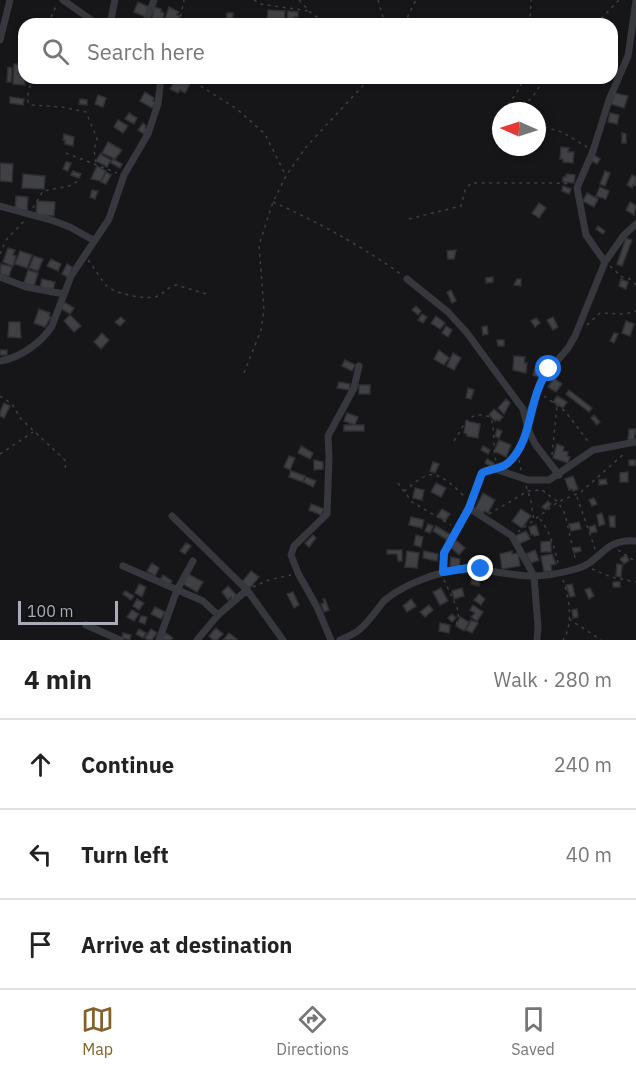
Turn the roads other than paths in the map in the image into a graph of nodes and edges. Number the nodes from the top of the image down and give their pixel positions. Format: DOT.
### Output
graph roads {
  1 [pos="10,0"];
  2 [pos="61,0"];
  3 [pos="115,0"];
  4 [pos="154,0"];
  5 [pos="636,0"];
  6 [pos="88,18"];
  7 [pos="111,18"];
  8 [pos="147,18"];
  9 [pos="0,40"];
  10 [pos="618,79"];
  11 [pos="160,84"];
  12 [pos="616,84"];
  13 [pos="0,206"];
  14 [pos="636,224"];
  15 [pos="93,240"];
  16 [pos="605,262"];
  17 [pos="0,277"];
  18 [pos="407,279"];
  19 [pos="64,294"];
  20 [pos="0,360"];
  21 [pos="359,366"];
  22 [pos="528,429"];
  23 [pos="634,442"];
  24 [pos="497,468"];
  25 [pos="559,475"];
  26 [pos="470,505"];
  27 [pos="172,516"];
  28 [pos="636,541"];
  29 [pos="193,561"];
  30 [pos="123,566"];
  31 [pos="443,572"];
  32 [pos="534,576"];
  33 [pos="177,590"];
  34 [pos="247,590"];
  35 [pos="218,615"];
  36 [pos="86,625"];
  37 [pos="120,640"];
  38 [pos="159,640"];
  39 [pos="196,640"];
  40 [pos="283,640"];
  41 [pos="330,640"];
  42 [pos="340,640"];
  43 [pos="537,640"];
  1 -- 9 [label="street"];
  2 -- 6 [label="street"];
  3 -- 7 [label="street"];
  4 -- 8 [label="street"];
  5 -- 10 [label="street"];
  11 -- 15 [label="street"];
  12 -- 16 [label="street"];
  13 -- 15 [label="street"];
  14 -- 16 [label="street"];
  15 -- 19 [label="street"];
  16 -- 22 [label="street"];
  17 -- 19 [label="street"];
  18 -- 22 [label="street"];
  19 -- 20 [label="street"];
  21 -- 41 [label="street"];
  22 -- 24 [label="street"];
  22 -- 25 [label="street"];
  23 -- 25 [label="street"];
  24 -- 25 [label="street"];
  24 -- 26 [label="street"];
  26 -- 31 [label="street"];
  26 -- 32 [label="street"];
  27 -- 34 [label="street"];
  28 -- 32 [label="street"];
  29 -- 33 [label="street"];
  30 -- 33 [label="street"];
  31 -- 32 [label="street"];
  31 -- 42 [label="street"];
  32 -- 43 [label="street"];
  33 -- 35 [label="street"];
  33 -- 38 [label="street"];
  34 -- 35 [label="street"];
  34 -- 40 [label="street"];
  35 -- 39 [label="street"];
  36 -- 37 [label="street"];
}
